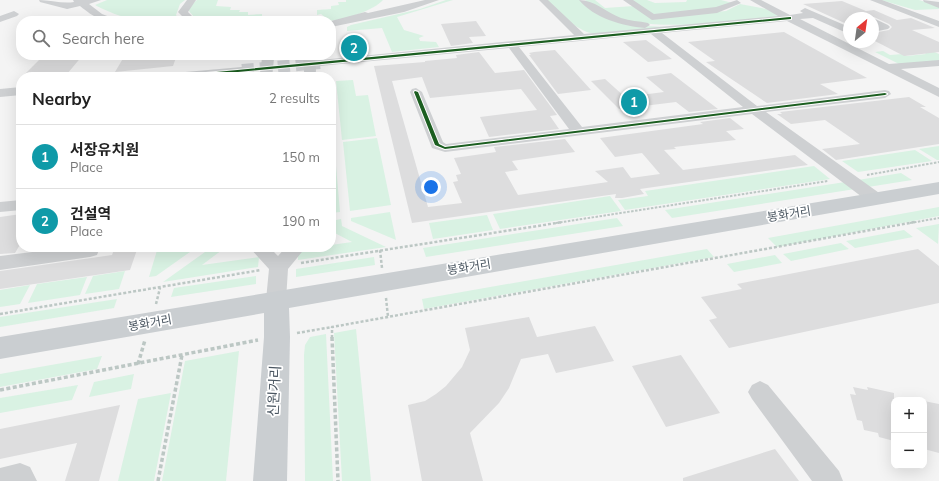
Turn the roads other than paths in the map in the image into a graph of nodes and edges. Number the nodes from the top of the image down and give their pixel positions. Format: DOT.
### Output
graph roads {
  1 [pos="43,0"];
  2 [pos="97,0"];
  3 [pos="192,0"];
  4 [pos="435,0"];
  5 [pos="543,0"];
  6 [pos="583,0"];
  7 [pos="627,0"];
  8 [pos="725,0"];
  9 [pos="754,0"];
  10 [pos="874,0"];
  11 [pos="927,0"];
  12 [pos="79,2"];
  13 [pos="387,2"];
  14 [pos="737,3"];
  15 [pos="939,5"];
  16 [pos="770,7"];
  17 [pos="905,11"];
  18 [pos="939,11"];
  19 [pos="14,14"];
  20 [pos="99,16"];
  21 [pos="187,16"];
  22 [pos="815,16"];
  23 [pos="790,18"];
  24 [pos="0,19"];
  25 [pos="354,19"];
  26 [pos="336,23"];
  27 [pos="879,24"];
  28 [pos="939,24"];
  29 [pos="708,26"];
  30 [pos="843,28"];
  31 [pos="879,28"];
  32 [pos="653,31"];
  33 [pos="843,32"];
  34 [pos="827,36"];
  35 [pos="843,37"];
  36 [pos="582,38"];
  37 [pos="512,45"];
  38 [pos="268,60"];
  39 [pos="309,60"];
  40 [pos="320,63"];
  41 [pos="939,63"];
  42 [pos="888,67"];
  43 [pos="242,70"];
  44 [pos="223,72"];
  45 [pos="266,72"];
  46 [pos="310,72"];
  47 [pos="16,91"];
  48 [pos="416,92"];
  49 [pos="0,93"];
  50 [pos="885,94"];
  51 [pos="939,94"];
  52 [pos="756,111"];
  53 [pos="579,132"];
  54 [pos="939,188"];
  55 [pos="876,199"];
  56 [pos="16,206"];
  57 [pos="0,208"];
  58 [pos="82,252"];
  59 [pos="263,252"];
  60 [pos="292,252"];
  61 [pos="0,263"];
  62 [pos="279,267"];
  63 [pos="276,300"];
  64 [pos="0,348"];
  65 [pos="760,392"];
  66 [pos="2,481"];
  67 [pos="23,481"];
  68 [pos="270,481"];
  69 [pos="829,481"];
  1 -- 12 [label="street"];
  2 -- 12 [label="street"];
  3 -- 21 [label="street"];
  4 -- 25 [label="street"];
  5 -- 36 [label="street"];
  6 -- 29 [label="street"];
  7 -- 14 [label="street"];
  8 -- 14 [label="street"];
  9 -- 16 [label="street"];
  10 -- 17 [label="street"];
  11 -- 15 [label="street"];
  12 -- 20 [label="street"];
  13 -- 25 [label="street"];
  14 -- 16 [label="street"];
  16 -- 22 [label="street"];
  16 -- 23 [label="street"];
  17 -- 18 [label="street"];
  17 -- 28 [label="street"];
  19 -- 24 [label="street"];
  22 -- 23 [label="street"];
  22 -- 30 [label="street"];
  23 -- 29 [label="street"];
  23 -- 34 [label="street"];
  25 -- 26 [label="street"];
  27 -- 31 [label="street"];
  29 -- 32 [label="street"];
  32 -- 36 [label="street"];
  32 -- 52 [label="street"];
  33 -- 34 [label="street"];
  34 -- 35 [label="street"];
  34 -- 42 [label="street"];
  36 -- 37 [label="street"];
  37 -- 40 [label="street"];
  37 -- 53 [label="street"];
  38 -- 45 [label="street, bridge"];
  39 -- 46 [label="street, bridge"];
  41 -- 42 [label="street"];
  42 -- 51 [label="street"];
  43 -- 44 [label="street"];
  47 -- 49 [label="street"];
  48 -- 53 [label="street"];
  50 -- 52 [label="street"];
  52 -- 53 [label="street"];
  52 -- 55 [label="street"];
  54 -- 55 [label="main road, 봉화거리"];
  55 -- 63 [label="main road, 봉화거리"];
  56 -- 57 [label="street"];
  58 -- 61 [label="street"];
  59 -- 62 [label="street"];
  60 -- 62 [label="street"];
  62 -- 63 [label="street"];
  63 -- 64 [label="main road, 봉화거리"];
  63 -- 68 [label="main road, 신원거리"];
  65 -- 69 [label="street"];
  66 -- 67 [label="street"];
}
